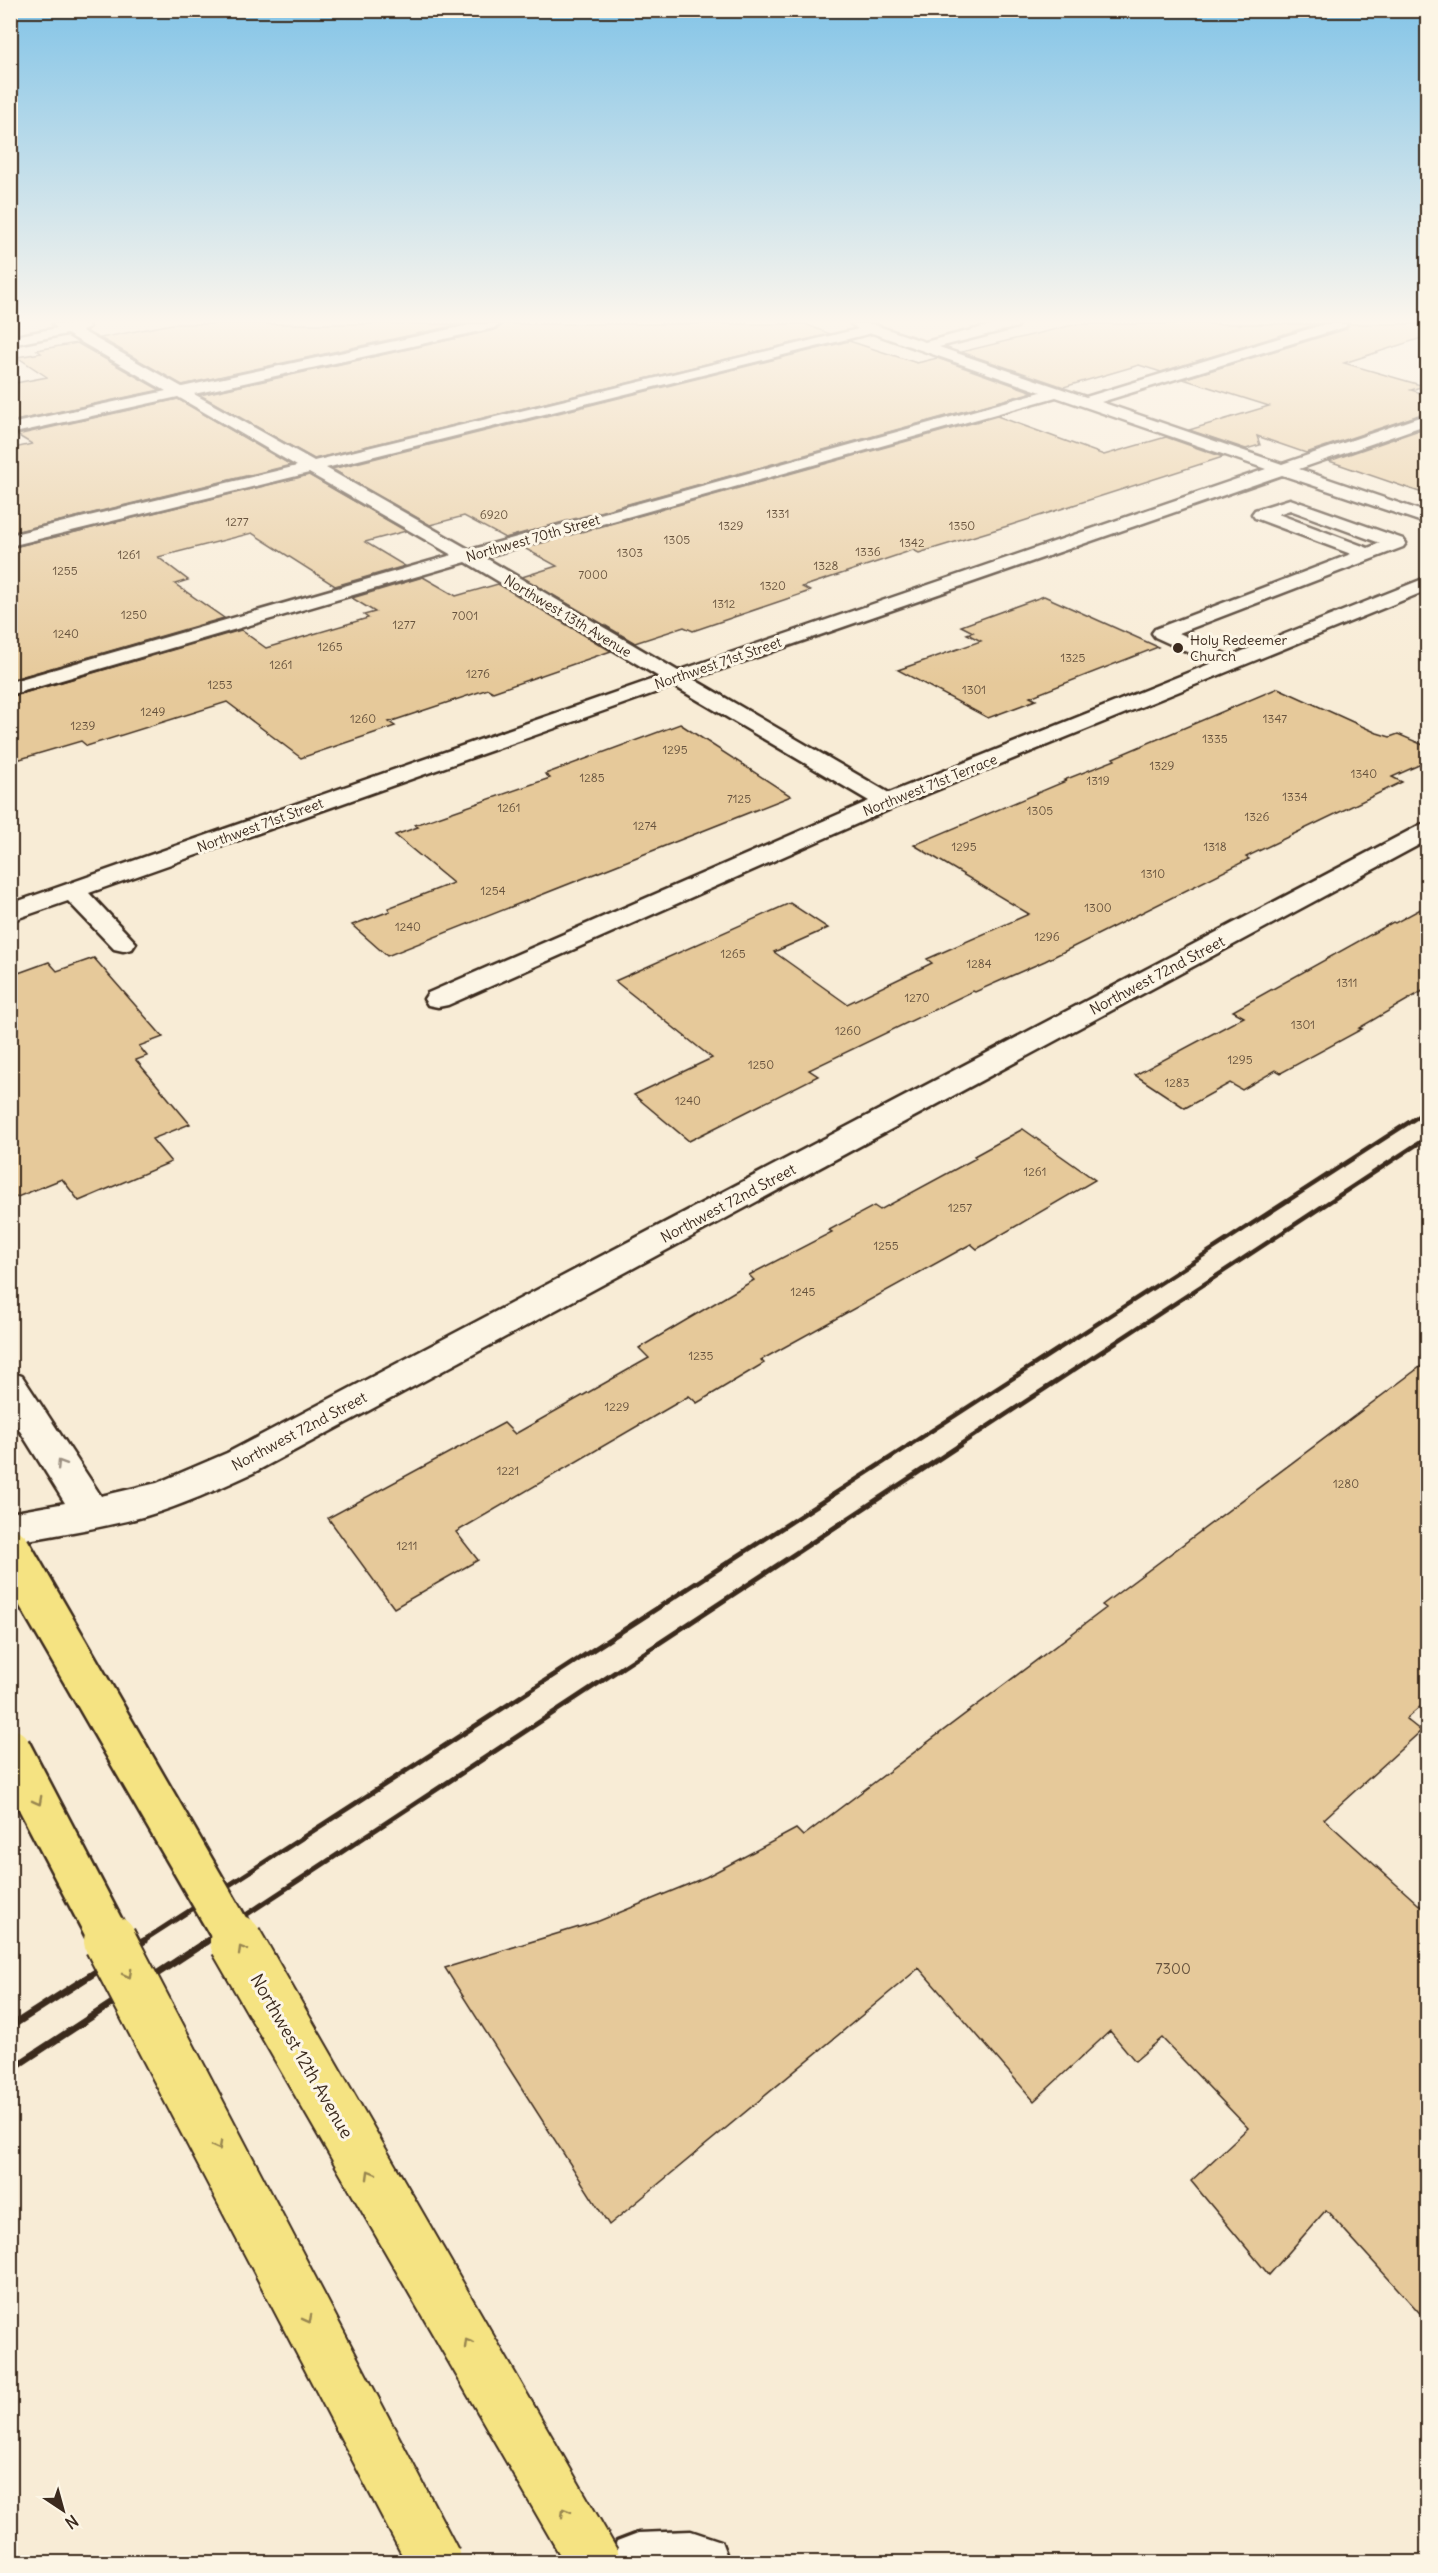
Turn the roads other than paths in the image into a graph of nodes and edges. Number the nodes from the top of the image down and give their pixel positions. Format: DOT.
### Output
graph roads {
  1 [pos="270,444"];
  2 [pos="402,444"];
  3 [pos="869,444"];
  4 [pos="1208,444"];
  5 [pos="1354,444"];
  6 [pos="311,467"];
  7 [pos="1281,469"];
  8 [pos="1428,519"];
  9 [pos="10,541"];
  10 [pos="1368,554"];
  11 [pos="468,556"];
  12 [pos="1428,583"];
  13 [pos="1229,663"];
  14 [pos="673,679"];
  15 [pos="10,689"];
  16 [pos="887,802"];
  17 [pos="1428,830"];
  18 [pos="73,891"];
  19 [pos="10,913"];
  20 [pos="123,943"];
  21 [pos="438,999"];
  22 [pos="10,1385"];
  23 [pos="92,1514"];
  24 [pos="10,1528"];
  25 [pos="10,1549"];
  26 [pos="10,1749"];
  27 [pos="435,2562"];
  28 [pos="594,2562"];
  1 -- 6 [label="street, Northwest 13th Avenue"];
  2 -- 6 [label="street"];
  3 -- 11 [label="street, Northwest 70th Street"];
  4 -- 7 [label="street"];
  5 -- 7 [label="street, Northwest 71st Street"];
  6 -- 9 [label="street"];
  6 -- 11 [label="street, Northwest 13th Avenue"];
  7 -- 8 [label="street"];
  7 -- 14 [label="street, Northwest 71st Street"];
  10 -- 10 [label="street"];
  10 -- 13 [label="street"];
  11 -- 14 [label="street, Northwest 13th Avenue"];
  11 -- 15 [label="street, Northwest 70th Street"];
  12 -- 13 [label="street, Northwest 71st Terrace"];
  13 -- 16 [label="street, Northwest 71st Terrace"];
  14 -- 16 [label="street, Northwest 13th Avenue"];
  14 -- 18 [label="street, Northwest 71st Street"];
  16 -- 21 [label="street, Northwest 71st Terrace"];
  17 -- 23 [label="street, Northwest 72nd Street"];
  18 -- 19 [label="street, Northwest 71st Street"];
  18 -- 20 [label="street"];
  23 -- 22 [label="street, one-way"];
  23 -- 24 [label="street, Northwest 72nd Street"];
  28 -- 25 [label="main road, Northwest 12th Avenue, one-way, bridge"];
  26 -- 27 [label="main road, one-way, bridge"];
}
